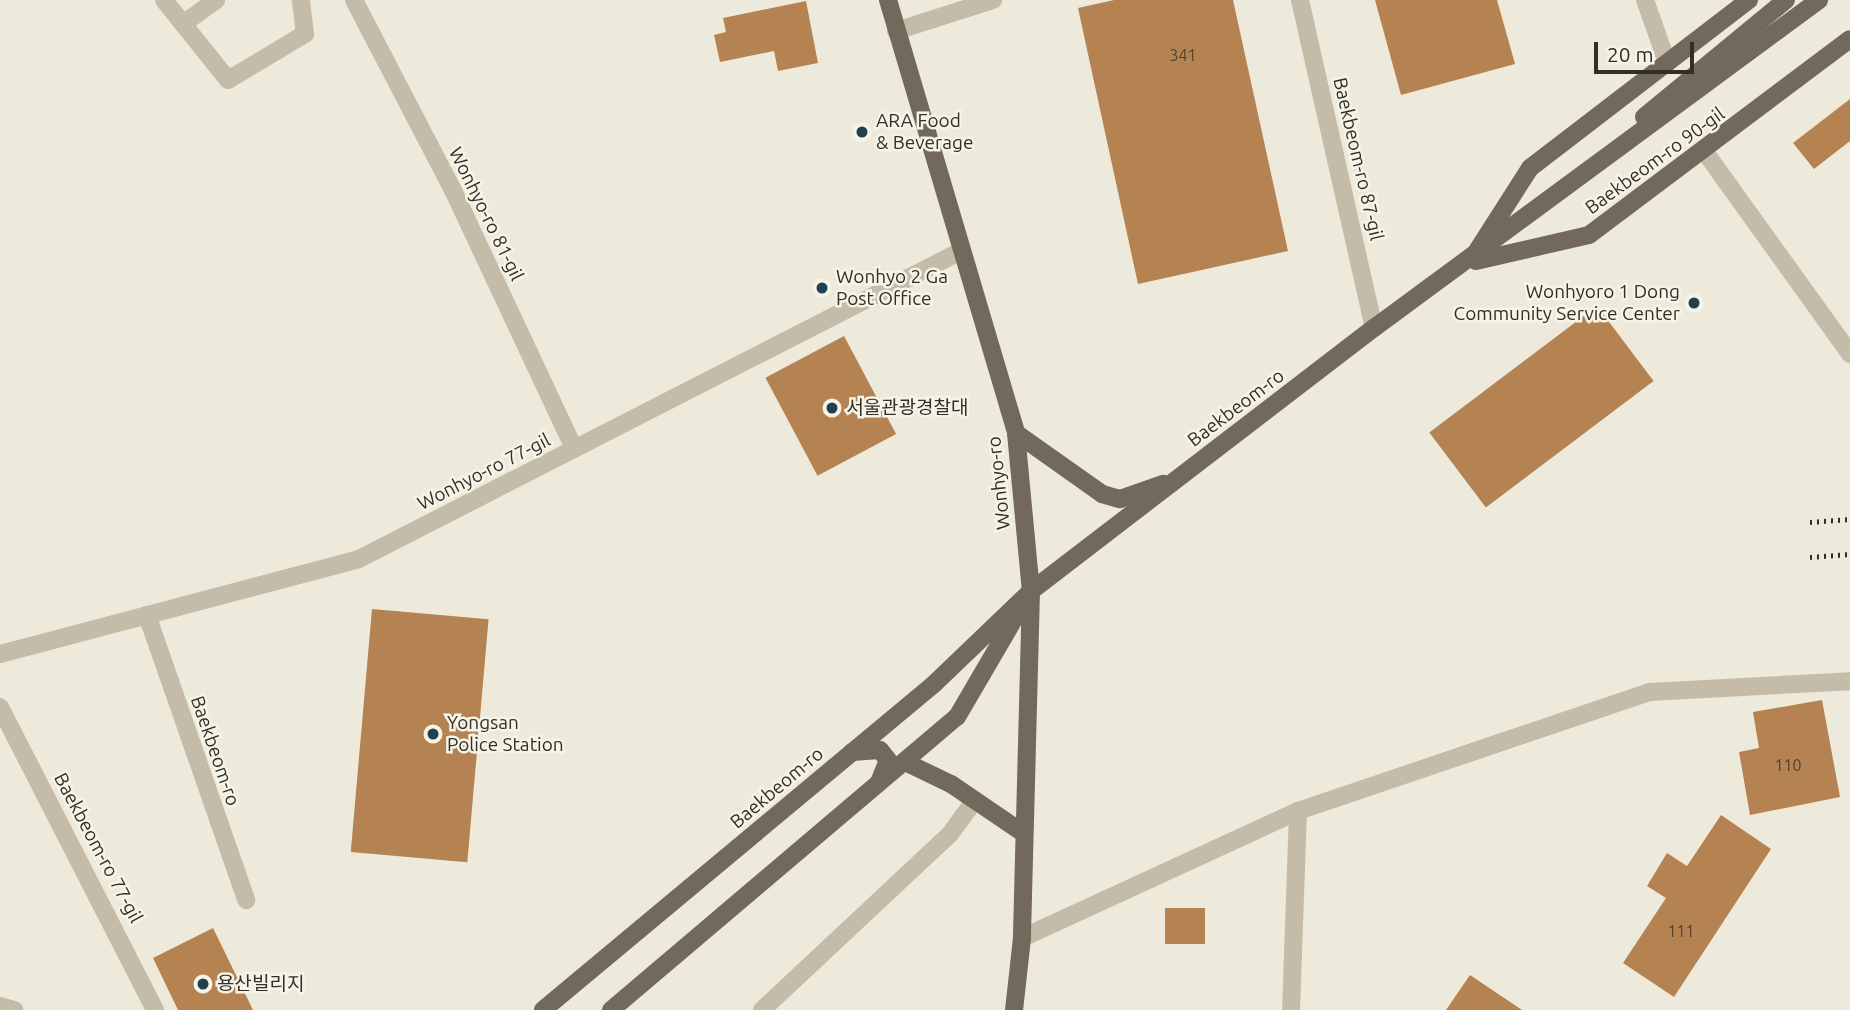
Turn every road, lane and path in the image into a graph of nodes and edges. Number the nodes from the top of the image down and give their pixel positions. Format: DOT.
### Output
graph roads {
  1 [pos="164,0"];
  2 [pos="215,0"];
  3 [pos="301,0"];
  4 [pos="354,0"];
  5 [pos="888,0"];
  6 [pos="993,0"];
  7 [pos="1300,0"];
  8 [pos="1644,0"];
  9 [pos="1749,0"];
  10 [pos="1819,0"];
  11 [pos="1784,1"];
  12 [pos="183,24"];
  13 [pos="896,31"];
  14 [pos="1850,39"];
  15 [pos="1667,62"];
  16 [pos="1705,152"];
  17 [pos="959,252"];
  18 [pos="1470,263"];
  19 [pos="1374,328"];
  20 [pos="1850,355"];
  21 [pos="1016,433"];
  22 [pos="574,449"];
  23 [pos="1176,480"];
  24 [pos="1031,591"];
  25 [pos="147,615"];
  26 [pos="0,654"];
  27 [pos="1850,681"];
  28 [pos="0,707"];
  29 [pos="852,752"];
  30 [pos="905,762"];
  31 [pos="878,785"];
  32 [pos="975,800"];
  33 [pos="1298,811"];
  34 [pos="1023,832"];
  35 [pos="246,900"];
  36 [pos="1022,937"];
  37 [pos="0,1006"];
  38 [pos="14,1010"];
  39 [pos="155,1010"];
  40 [pos="543,1010"];
  41 [pos="611,1010"];
  42 [pos="762,1010"];
  43 [pos="1014,1010"];
  44 [pos="1291,1010"];
  1 -- 12 [label="street"];
  2 -- 12 [label="street"];
  3 -- 12 [label="street"];
  4 -- 22 [label="street, Wonhyo-ro 81-gil"];
  5 -- 13 [label="main road, Wonhyo-ro"];
  6 -- 13 [label="street"];
  7 -- 19 [label="street, Baekbeom-ro 87-gil"];
  8 -- 15 [label="street"];
  9 -- 15 [label="main road"];
  10 -- 18 [label="main road, Baekbeom-ro"];
  11 -- 18 [label="main road, Baekbeom-ro"];
  13 -- 17 [label="main road, Wonhyo-ro"];
  14 -- 16 [label="main road, Baekbeom-ro 90-gil"];
  15 -- 18 [label="main road"];
  16 -- 18 [label="main road, Baekbeom-ro 90-gil"];
  16 -- 20 [label="street"];
  17 -- 21 [label="main road, Wonhyo-ro"];
  17 -- 22 [label="street, Wonhyo-ro 77-gil"];
  18 -- 19 [label="main road, Baekbeom-ro"];
  19 -- 23 [label="main road, Baekbeom-ro"];
  21 -- 23 [label="main road"];
  21 -- 24 [label="main road, Wonhyo-ro"];
  22 -- 25 [label="street, Wonhyo-ro 77-gil"];
  23 -- 24 [label="main road, Baekbeom-ro"];
  24 -- 29 [label="main road, Baekbeom-ro"];
  24 -- 30 [label="main road, Baekbeom-ro"];
  24 -- 34 [label="main road, Wonhyo-ro"];
  25 -- 26 [label="street, Wonhyo-ro 77-gil"];
  25 -- 35 [label="street, Baekbeom-ro"];
  27 -- 33 [label="street"];
  28 -- 39 [label="street, Baekbeom-ro 77-gil"];
  29 -- 31 [label="main road"];
  29 -- 40 [label="main road, Baekbeom-ro"];
  30 -- 31 [label="main road, Baekbeom-ro"];
  30 -- 32 [label="main road"];
  31 -- 41 [label="main road, Baekbeom-ro"];
  32 -- 34 [label="main road"];
  32 -- 42 [label="street"];
  33 -- 36 [label="street"];
  33 -- 44 [label="street"];
  34 -- 36 [label="main road, Wonhyo-ro"];
  36 -- 43 [label="main road, Wonhyo-ro"];
  37 -- 38 [label="street"];
}
